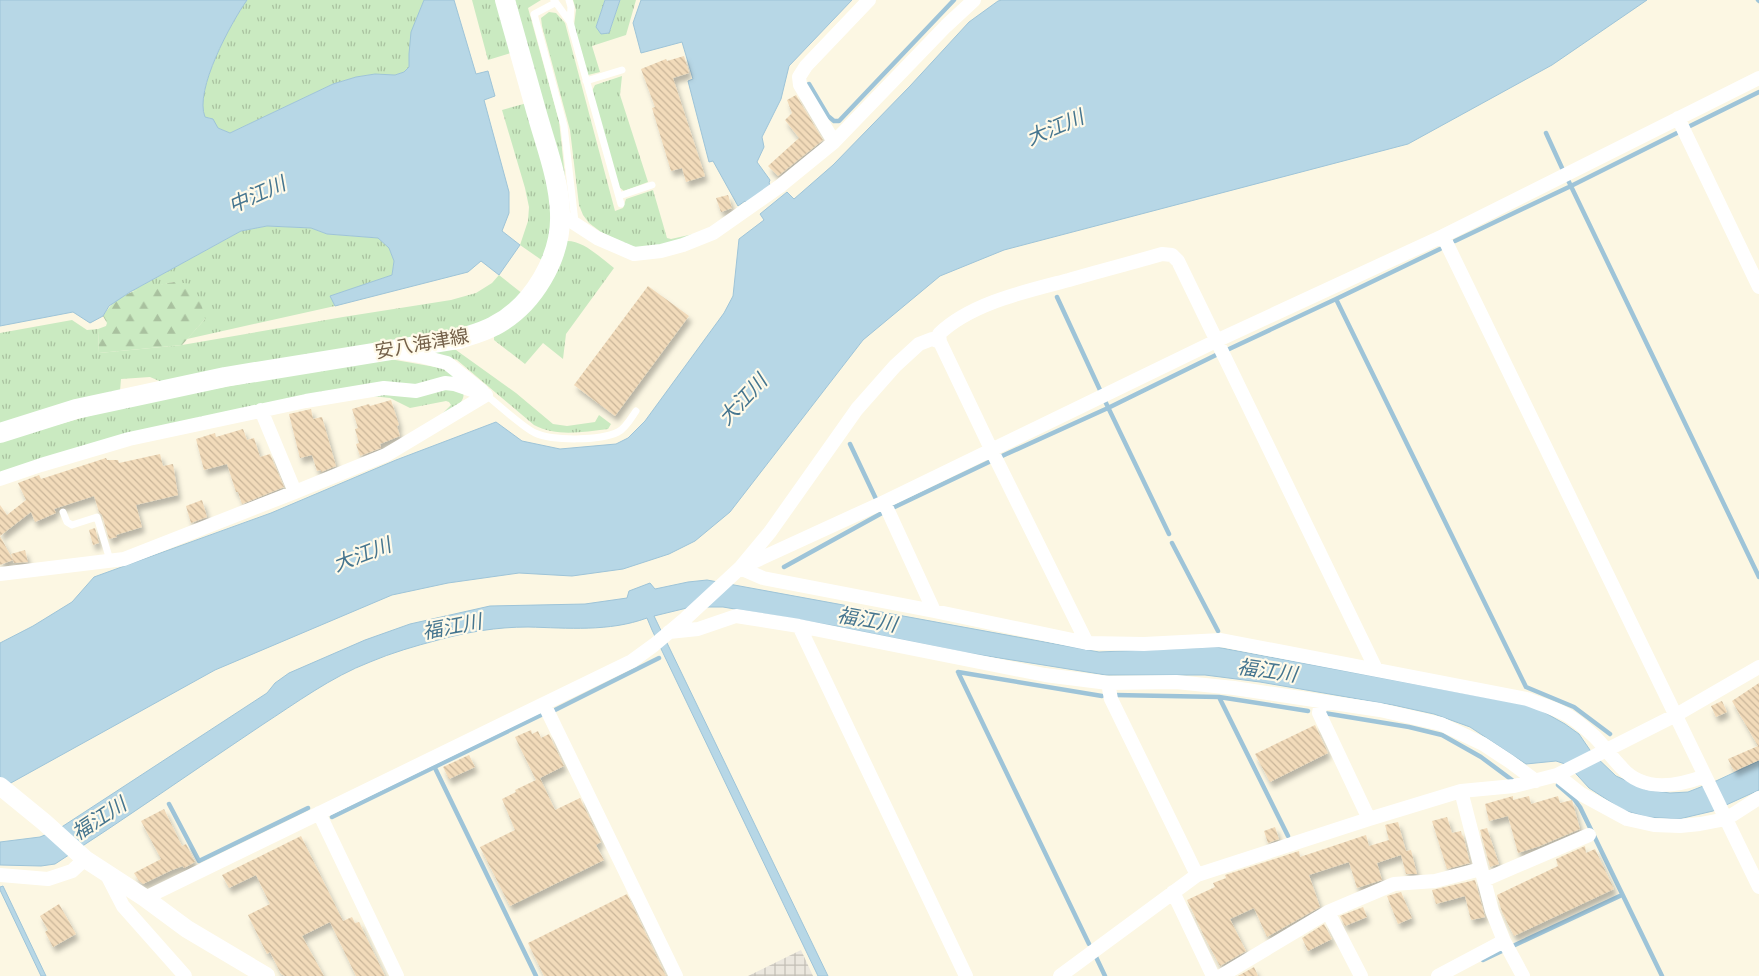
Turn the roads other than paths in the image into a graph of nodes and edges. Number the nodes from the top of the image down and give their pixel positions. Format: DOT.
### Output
graph roads {
  1 [pos="505,0"];
  2 [pos="569,0"];
  3 [pos="870,0"];
  4 [pos="974,0"];
  5 [pos="554,1"];
  6 [pos="570,22"];
  7 [pos="622,70"];
  8 [pos="1759,78"];
  9 [pos="586,80"];
  10 [pos="1678,118"];
  11 [pos="834,142"];
  12 [pos="652,185"];
  13 [pos="618,196"];
  14 [pos="620,204"];
  15 [pos="568,219"];
  16 [pos="1442,236"];
  17 [pos="1759,287"];
  18 [pos="1216,341"];
  19 [pos="940,342"];
  20 [pos="383,351"];
  21 [pos="486,395"];
  22 [pos="261,410"];
  23 [pos="636,411"];
  24 [pos="0,433"];
  25 [pos="992,451"];
  26 [pos="0,479"];
  27 [pos="296,492"];
  28 [pos="886,507"];
  29 [pos="63,512"];
  30 [pos="110,560"];
  31 [pos="735,571"];
  32 [pos="0,574"];
  33 [pos="934,610"];
  34 [pos="799,626"];
  35 [pos="667,633"];
  36 [pos="1087,643"];
  37 [pos="1759,667"];
  38 [pos="1376,669"];
  39 [pos="1108,683"];
  40 [pos="1320,702"];
  41 [pos="544,704"];
  42 [pos="1676,715"];
  43 [pos="1606,751"];
  44 [pos="1559,774"];
  45 [pos="1706,778"];
  46 [pos="1536,781"];
  47 [pos="3,788"];
  48 [pos="1461,791"];
  49 [pos="1759,798"];
  50 [pos="319,813"];
  51 [pos="1726,817"];
  52 [pos="1369,818"];
  53 [pos="1589,835"];
  54 [pos="85,859"];
  55 [pos="106,873"];
  56 [pos="1483,874"];
  57 [pos="0,875"];
  58 [pos="1197,875"];
  59 [pos="1759,887"];
  60 [pos="1173,892"];
  61 [pos="145,898"];
  62 [pos="1328,912"];
  63 [pos="1504,941"];
  64 [pos="185,976"];
  65 [pos="266,976"];
  66 [pos="397,976"];
  67 [pos="676,976"];
  68 [pos="966,976"];
  69 [pos="1060,976"];
  70 [pos="1214,976"];
  71 [pos="1221,976"];
  72 [pos="1361,976"];
  73 [pos="1438,976"];
  74 [pos="1523,976"];
  1 -- 15 [label="main road, 安八海津線"];
  2 -- 6 [label="lane"];
  3 -- 11 [label="street"];
  4 -- 11 [label="street"];
  5 -- 6 [label="lane"];
  5 -- 15 [label="lane"];
  6 -- 9 [label="lane"];
  7 -- 9 [label="lane"];
  8 -- 10 [label="street"];
  9 -- 13 [label="lane"];
  10 -- 16 [label="street"];
  10 -- 17 [label="street"];
  11 -- 15 [label="street"];
  12 -- 13 [label="lane"];
  13 -- 14 [label="lane"];
  15 -- 20 [label="main road, 安八海津線"];
  16 -- 18 [label="street"];
  16 -- 42 [label="street"];
  18 -- 19 [label="street"];
  18 -- 25 [label="street"];
  18 -- 38 [label="street"];
  19 -- 25 [label="street"];
  19 -- 31 [label="street"];
  20 -- 21 [label="street"];
  20 -- 24 [label="main road, 安八海津線"];
  21 -- 22 [label="street"];
  21 -- 23 [label="lane"];
  21 -- 27 [label="street"];
  22 -- 26 [label="street"];
  22 -- 27 [label="street"];
  25 -- 28 [label="street"];
  25 -- 36 [label="street"];
  27 -- 30 [label="street"];
  28 -- 31 [label="street"];
  28 -- 33 [label="street"];
  29 -- 30 [label="lane"];
  30 -- 32 [label="street"];
  31 -- 33 [label="street"];
  31 -- 35 [label="street"];
  33 -- 36 [label="street"];
  34 -- 35 [label="street"];
  34 -- 39 [label="street"];
  34 -- 68 [label="street"];
  35 -- 41 [label="street"];
  36 -- 38 [label="street"];
  37 -- 42 [label="street"];
  38 -- 43 [label="street"];
  39 -- 40 [label="street"];
  39 -- 58 [label="street"];
  40 -- 46 [label="street"];
  40 -- 52 [label="street"];
  41 -- 50 [label="street"];
  41 -- 67 [label="street"];
  42 -- 43 [label="street"];
  42 -- 45 [label="street"];
  43 -- 44 [label="street"];
  43 -- 45 [label="street"];
  44 -- 46 [label="street"];
  44 -- 51 [label="street"];
  45 -- 51 [label="street"];
  46 -- 48 [label="street"];
  47 -- 54 [label="street"];
  48 -- 52 [label="street"];
  48 -- 56 [label="street"];
  49 -- 51 [label="street"];
  50 -- 61 [label="street"];
  50 -- 66 [label="street"];
  51 -- 59 [label="street"];
  52 -- 58 [label="street"];
  53 -- 56 [label="street"];
  54 -- 55 [label="street"];
  54 -- 57 [label="street"];
  55 -- 61 [label="street"];
  55 -- 64 [label="street"];
  56 -- 62 [label="street"];
  56 -- 63 [label="street"];
  58 -- 60 [label="street"];
  60 -- 69 [label="street"];
  60 -- 70 [label="street"];
  61 -- 65 [label="street"];
  62 -- 71 [label="street"];
  62 -- 72 [label="street"];
  63 -- 73 [label="street"];
  63 -- 74 [label="street"];
}
